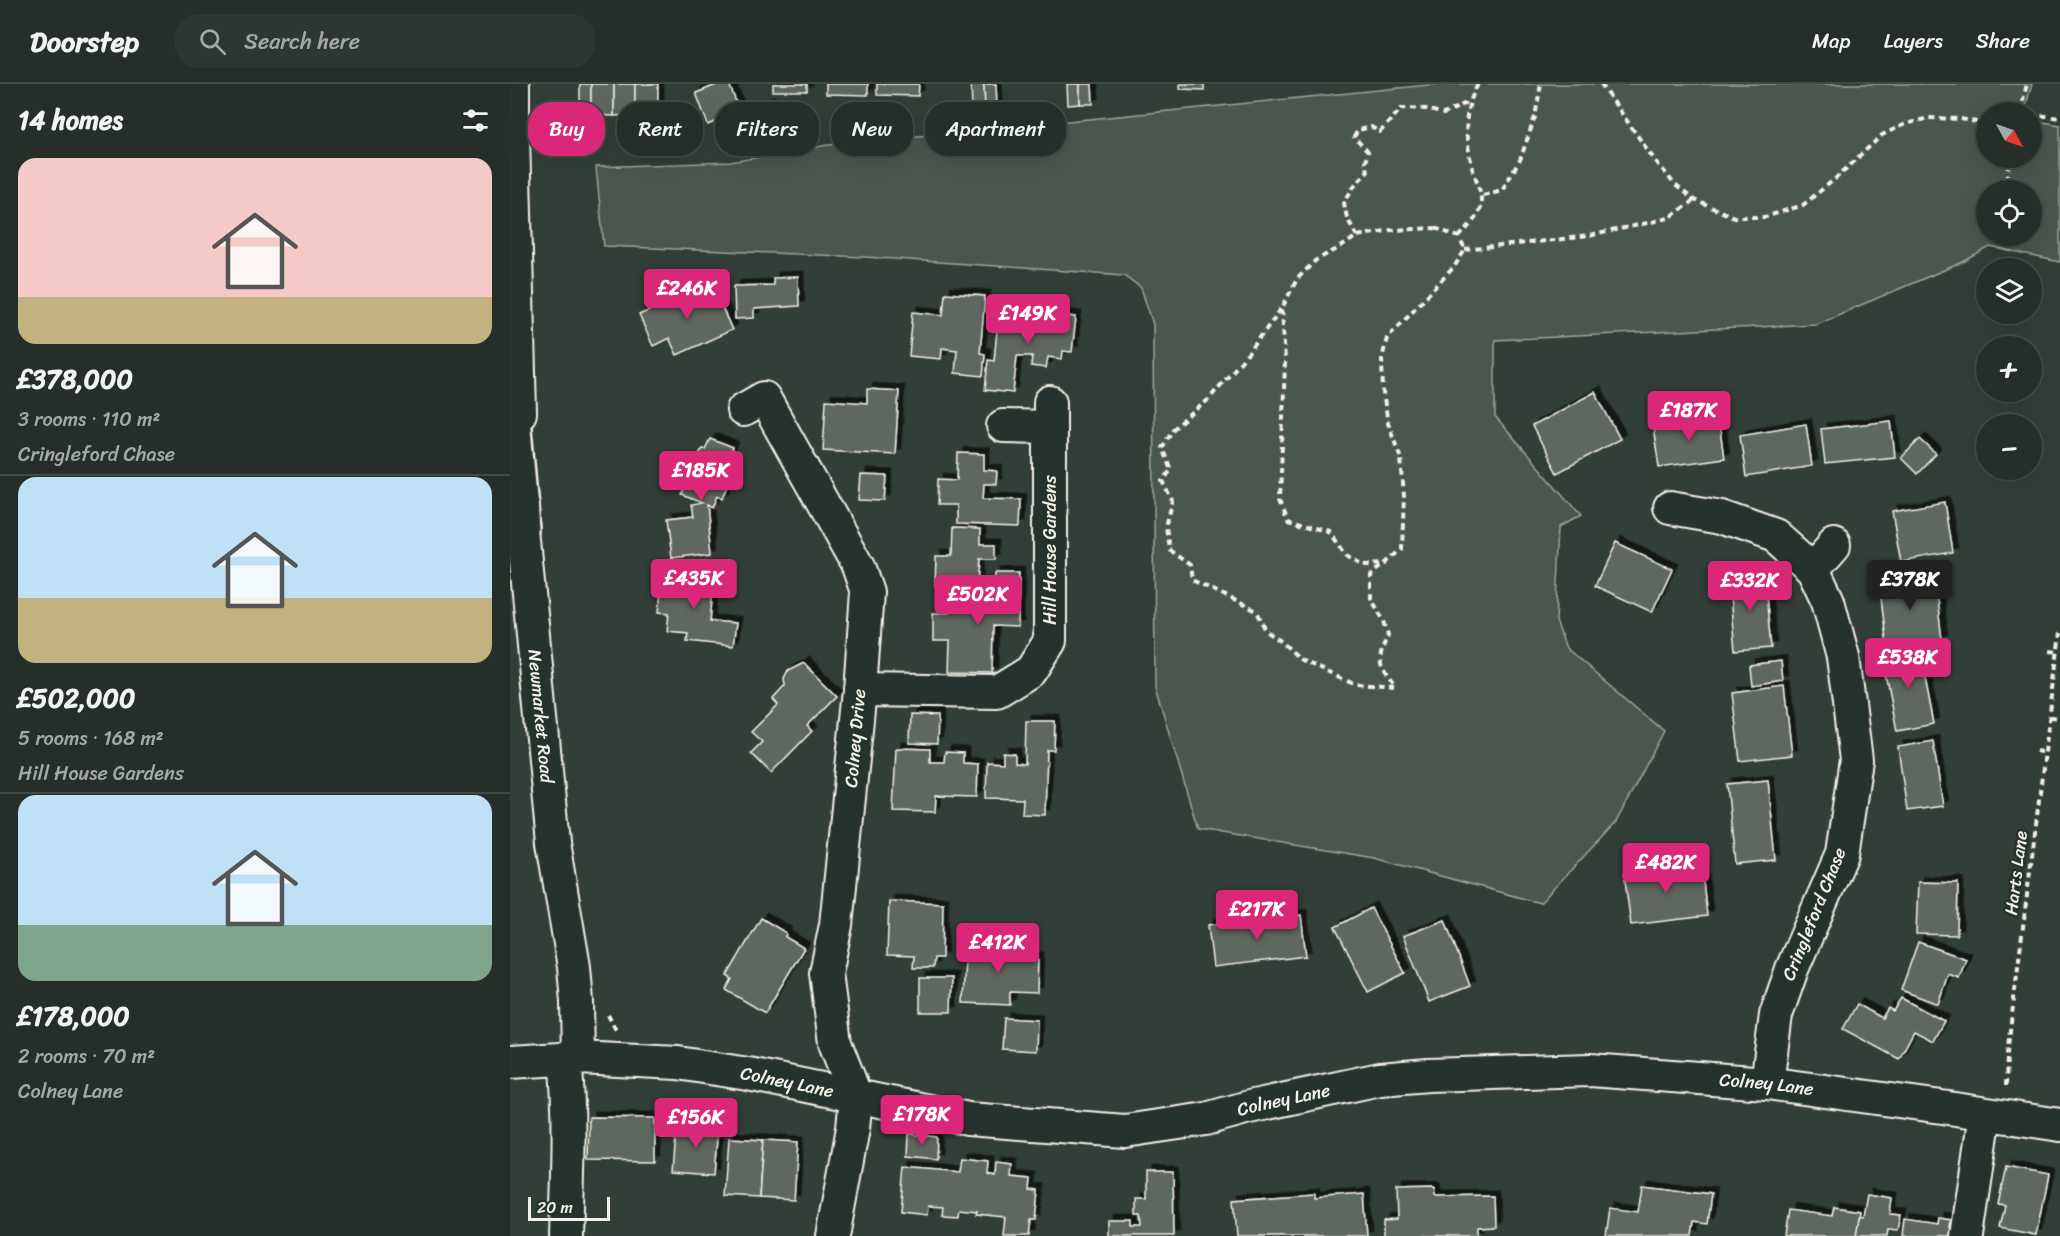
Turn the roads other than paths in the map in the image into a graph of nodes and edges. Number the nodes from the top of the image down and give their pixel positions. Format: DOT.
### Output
graph roads {
  1 [pos="513,84"];
  2 [pos="510,384"];
  3 [pos="763,398"];
  4 [pos="1003,426"];
  5 [pos="1670,508"];
  6 [pos="523,531"];
  7 [pos="1834,545"];
  8 [pos="1813,569"];
  9 [pos="860,690"];
  10 [pos="548,1060"];
  11 [pos="1767,1083"];
  12 [pos="856,1097"];
  13 [pos="1995,1116"];
  14 [pos="2060,1125"];
  15 [pos="566,1236"];
  16 [pos="833,1236"];
  17 [pos="1967,1236"];
  1 -- 6 [label="street, Newmarket Road"];
  2 -- 6 [label="highway"];
  3 -- 9 [label="street, Colney Drive"];
  4 -- 9 [label="street, Hill House Gardens"];
  5 -- 8 [label="street, Cringleford Chase"];
  6 -- 10 [label="street, Newmarket Road"];
  7 -- 8 [label="street"];
  8 -- 11 [label="street, Cringleford Chase"];
  9 -- 12 [label="street, Colney Drive"];
  10 -- 12 [label="street, Colney Lane"];
  10 -- 15 [label="street, Newmarket Road"];
  11 -- 12 [label="street, Colney Lane"];
  11 -- 13 [label="street, Colney Lane"];
  12 -- 16 [label="street"];
  13 -- 14 [label="street, Colney Lane"];
  13 -- 17 [label="street"];
}
